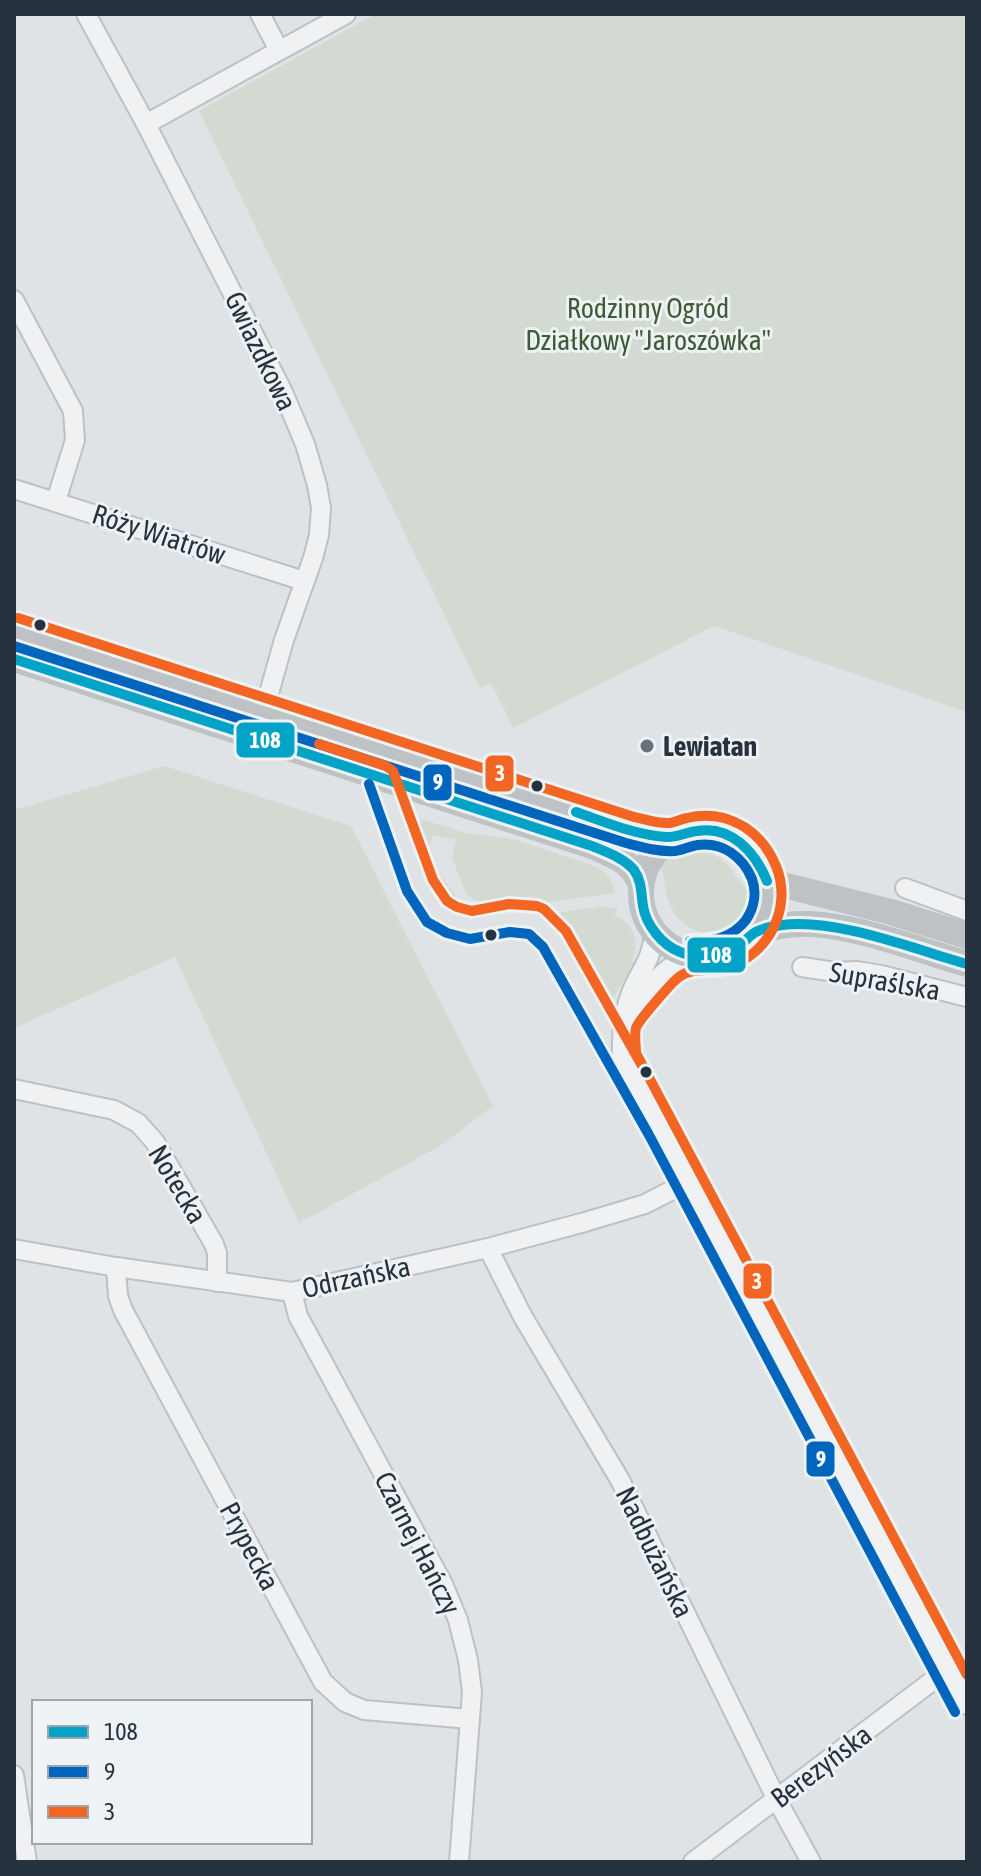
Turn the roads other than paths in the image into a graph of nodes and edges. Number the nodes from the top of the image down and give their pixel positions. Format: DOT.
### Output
graph roads {
  1 [pos="86,14"];
  2 [pos="260,14"];
  3 [pos="346,14"];
  4 [pos="279,50"];
  5 [pos="146,124"];
  6 [pos="14,300"];
  7 [pos="14,489"];
  8 [pos="56,501"];
  9 [pos="304,581"];
  10 [pos="14,631"];
  11 [pos="14,659"];
  12 [pos="264,711"];
  13 [pos="674,837"];
  14 [pos="767,881"];
  15 [pos="641,884"];
  16 [pos="905,888"];
  17 [pos="967,911"];
  18 [pos="756,931"];
  19 [pos="654,932"];
  20 [pos="967,936"];
  21 [pos="690,955"];
  22 [pos="967,964"];
  23 [pos="802,967"];
  24 [pos="967,997"];
  25 [pos="624,1020"];
  26 [pos="14,1089"];
  27 [pos="688,1182"];
  28 [pos="488,1248"];
  29 [pos="14,1249"];
  30 [pos="116,1267"];
  31 [pos="217,1282"];
  32 [pos="292,1292"];
  33 [pos="948,1669"];
  34 [pos="967,1705"];
  35 [pos="470,1719"];
  36 [pos="14,1775"];
  37 [pos="777,1800"];
  38 [pos="27,1862"];
  39 [pos="459,1862"];
  40 [pos="693,1862"];
  41 [pos="811,1862"];
  1 -- 5 [label="street, Gwiazdkowa"];
  2 -- 4 [label="street"];
  3 -- 4 [label="street"];
  4 -- 5 [label="street"];
  5 -- 9 [label="street, Gwiazdkowa"];
  6 -- 8 [label="street"];
  7 -- 8 [label="street, Róży Wiatrów"];
  8 -- 9 [label="street, Róży Wiatrów"];
  9 -- 12 [label="street, Gwiazdkowa"];
  10 -- 12 [label="main road"];
  11 -- 15 [label="main road"];
  12 -- 13 [label="main road"];
  13 -- 14 [label="main road"];
  13 -- 15 [label="main road"];
  14 -- 18 [label="main road"];
  14 -- 20 [label="main road"];
  15 -- 19 [label="main road"];
  16 -- 17 [label="street"];
  18 -- 21 [label="main road"];
  18 -- 22 [label="main road"];
  19 -- 21 [label="main road"];
  19 -- 25 [label="street"];
  21 -- 25 [label="street"];
  23 -- 24 [label="street, Supraślska"];
  25 -- 27 [label="street"];
  26 -- 31 [label="street, Notecka"];
  27 -- 28 [label="street, Odrzańska"];
  27 -- 33 [label="street"];
  28 -- 32 [label="street, Odrzańska"];
  28 -- 37 [label="street, Nadbużańska"];
  29 -- 30 [label="street, Odrzańska"];
  30 -- 31 [label="street, Odrzańska"];
  30 -- 35 [label="street, Prypecka"];
  31 -- 32 [label="street, Odrzańska"];
  32 -- 35 [label="street, Czarnej Hańczy"];
  33 -- 34 [label="street"];
  33 -- 37 [label="street, Berezyńska"];
  35 -- 39 [label="street, Czarnej Hańczy"];
  36 -- 38 [label="street"];
  37 -- 40 [label="street, Berezyńska"];
  37 -- 41 [label="street, Nadbużańska"];
}
